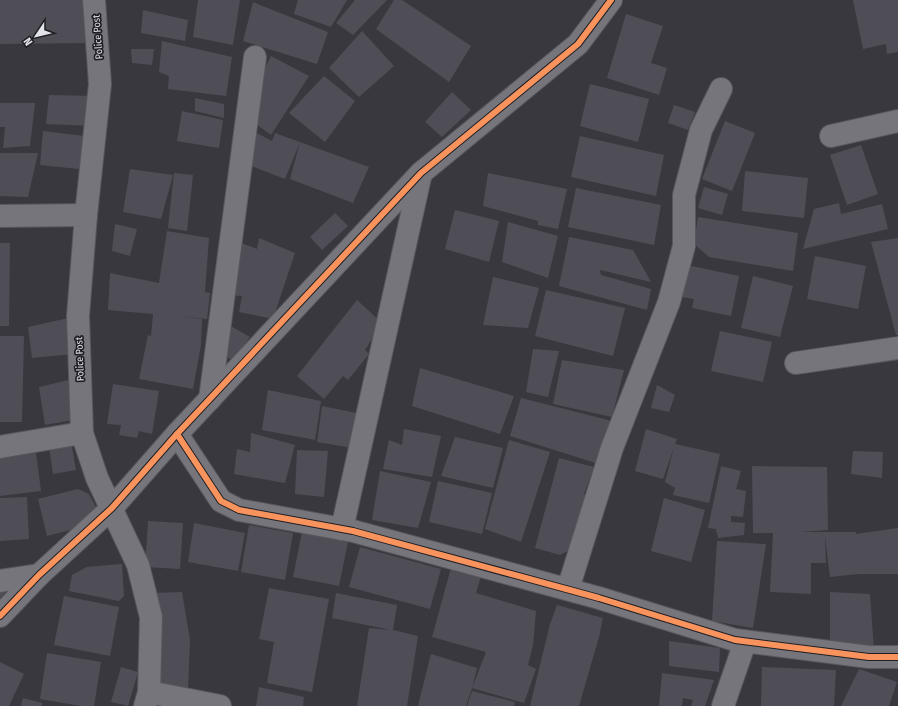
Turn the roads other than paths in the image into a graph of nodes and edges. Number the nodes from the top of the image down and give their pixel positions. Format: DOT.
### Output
graph roads {
  1 [pos="94,0"];
  2 [pos="611,0"];
  3 [pos="255,57"];
  4 [pos="721,89"];
  5 [pos="898,121"];
  6 [pos="832,136"];
  7 [pos="421,173"];
  8 [pos="86,215"];
  9 [pos="0,216"];
  10 [pos="898,348"];
  11 [pos="796,363"];
  12 [pos="210,399"];
  13 [pos="82,433"];
  14 [pos="177,434"];
  15 [pos="0,447"];
  16 [pos="112,508"];
  17 [pos="342,529"];
  18 [pos="39,574"];
  19 [pos="0,581"];
  20 [pos="568,590"];
  21 [pos="0,616"];
  22 [pos="745,642"];
  23 [pos="898,658"];
  24 [pos="147,699"];
  25 [pos="220,706"];
  26 [pos="722,706"];
  1 -- 8 [label="street, Police Post"];
  2 -- 7 [label="street"];
  3 -- 12 [label="street"];
  4 -- 20 [label="street"];
  5 -- 6 [label="street"];
  7 -- 12 [label="street"];
  7 -- 17 [label="street"];
  8 -- 9 [label="street"];
  8 -- 13 [label="street, Police Post"];
  10 -- 11 [label="street"];
  12 -- 14 [label="street"];
  13 -- 15 [label="street"];
  13 -- 16 [label="street, Police Post"];
  14 -- 16 [label="street"];
  14 -- 17 [label="street"];
  16 -- 18 [label="street"];
  16 -- 24 [label="street, Police Post"];
  17 -- 20 [label="street"];
  18 -- 19 [label="street"];
  18 -- 21 [label="street"];
  20 -- 22 [label="street"];
  22 -- 23 [label="street"];
  22 -- 26 [label="street"];
  24 -- 25 [label="street"];
}
